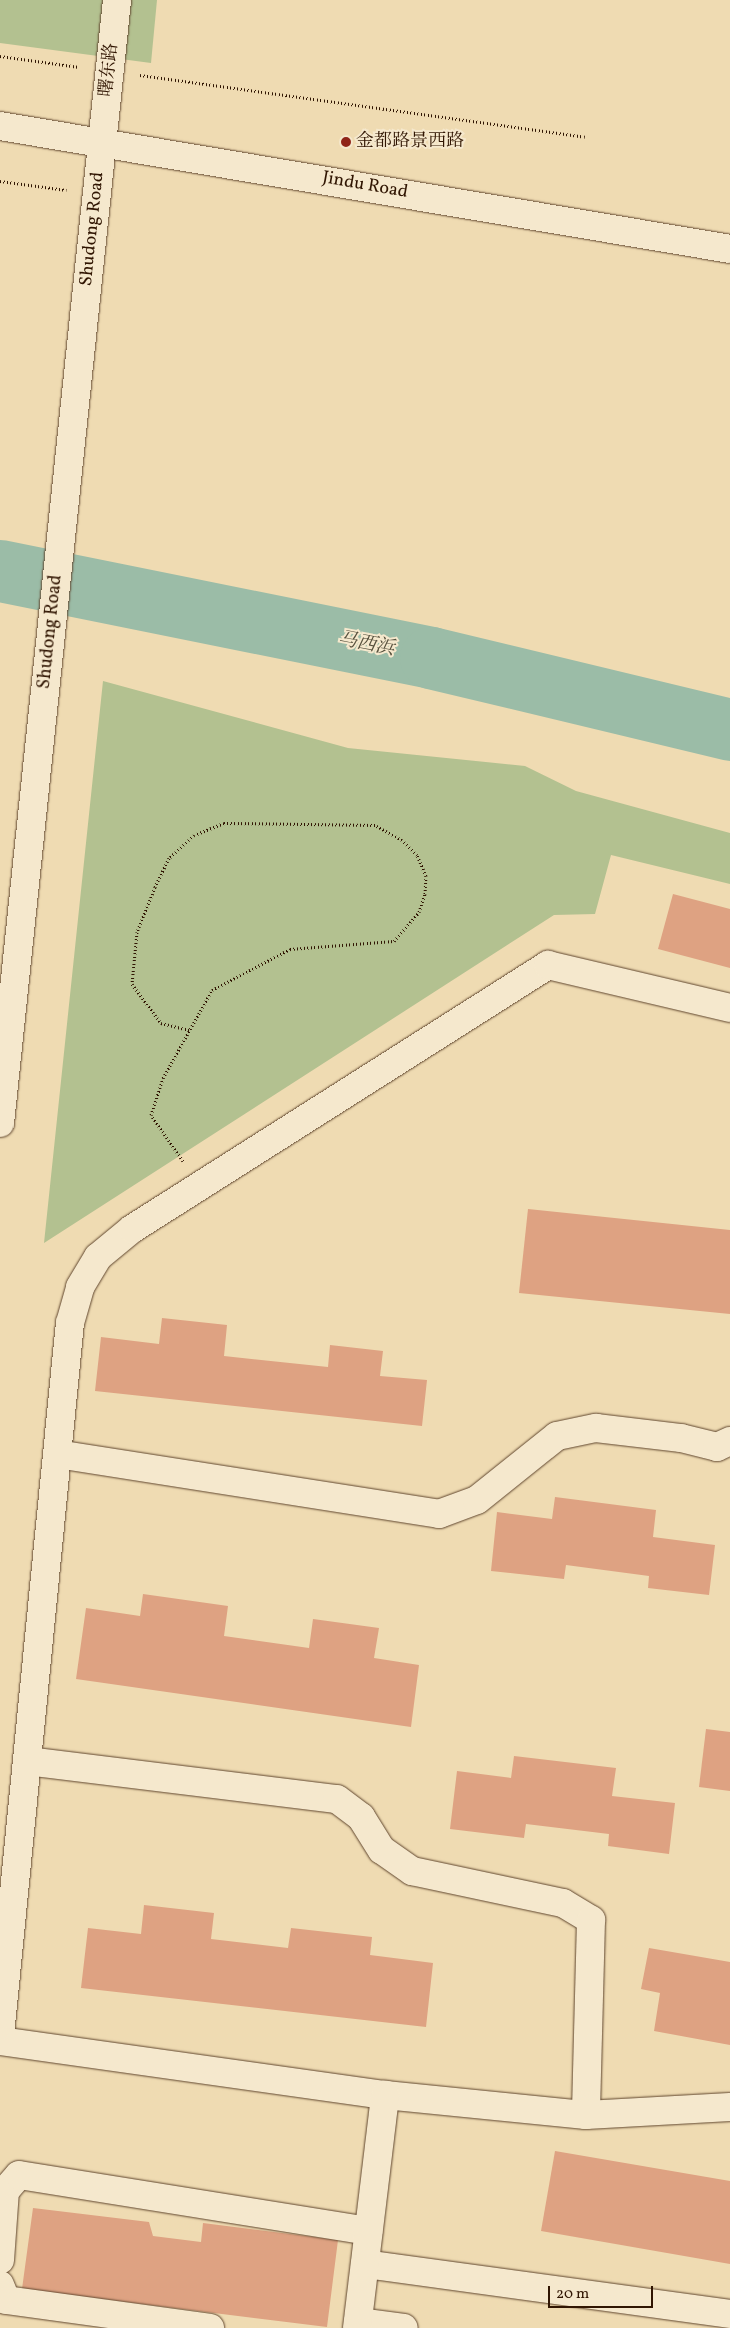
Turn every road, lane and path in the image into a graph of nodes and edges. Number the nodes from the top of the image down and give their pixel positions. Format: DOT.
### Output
graph roads {
  1 [pos="117,0"];
  2 [pos="0,56"];
  3 [pos="110,71"];
  4 [pos="0,126"];
  5 [pos="585,137"];
  6 [pos="102,141"];
  7 [pos="0,180"];
  8 [pos="97,194"];
  9 [pos="730,249"];
  10 [pos="730,1008"];
  11 [pos="190,1030"];
  12 [pos="0,1123"];
  13 [pos="201,1185"];
  14 [pos="730,1441"];
  15 [pos="57,1454"];
  16 [pos="27,1761"];
  17 [pos="8,1879"];
  18 [pos="0,2035"];
  19 [pos="0,2041"];
  20 [pos="385,2095"];
  21 [pos="730,2107"];
  22 [pos="586,2115"];
  23 [pos="369,2230"];
  24 [pos="0,2260"];
  25 [pos="365,2264"];
  26 [pos="0,2285"];
  27 [pos="730,2314"];
  28 [pos="358,2325"];
  29 [pos="210,2328"];
  30 [pos="404,2328"];
  1 -- 3 [label="street, 曙东路"];
  2 -- 3 [label="path"];
  3 -- 5 [label="path"];
  3 -- 6 [label="street, 曙东路"];
  4 -- 6 [label="street, Jindu Road"];
  6 -- 8 [label="street, Shudong Road"];
  6 -- 9 [label="street, Jindu Road"];
  7 -- 8 [label="path"];
  8 -- 12 [label="street, Shudong Road"];
  10 -- 13 [label="street"];
  11 -- 11 [label="path"];
  11 -- 13 [label="path"];
  13 -- 15 [label="street"];
  14 -- 15 [label="street"];
  15 -- 16 [label="street"];
  16 -- 17 [label="street"];
  16 -- 22 [label="street"];
  17 -- 18 [label="street"];
  19 -- 20 [label="street"];
  20 -- 22 [label="street"];
  20 -- 23 [label="street"];
  21 -- 22 [label="street"];
  23 -- 24 [label="street"];
  23 -- 25 [label="street"];
  25 -- 27 [label="street"];
  25 -- 28 [label="street"];
  26 -- 29 [label="street"];
  28 -- 30 [label="street"];
}
